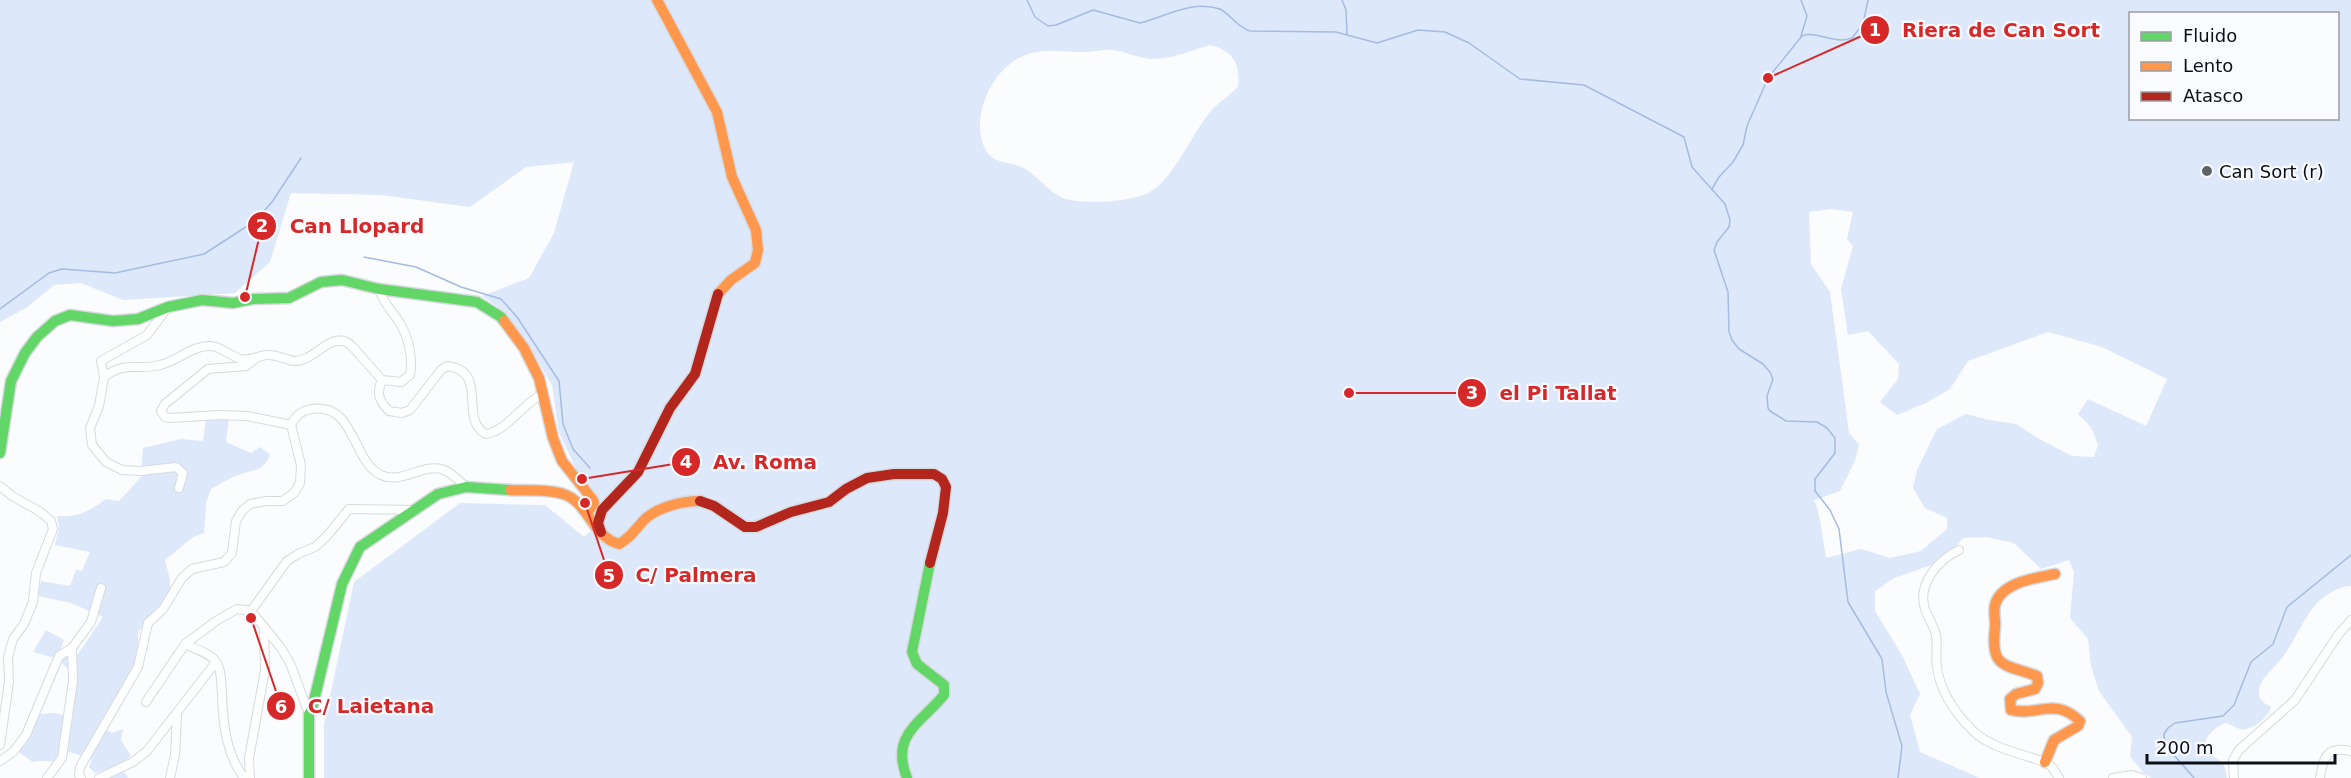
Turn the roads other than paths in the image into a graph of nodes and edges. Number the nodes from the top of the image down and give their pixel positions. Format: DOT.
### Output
graph roads {
  1 [pos="657,0"];
  2 [pos="379,289"];
  3 [pos="168,307"];
  4 [pos="254,360"];
  5 [pos="104,377"];
  6 [pos="382,380"];
  7 [pos="543,394"];
  8 [pos="291,425"];
  9 [pos="0,453"];
  10 [pos="0,486"];
  11 [pos="466,487"];
  12 [pos="179,488"];
  13 [pos="591,508"];
  14 [pos="415,510"];
  15 [pos="1959,550"];
  16 [pos="2055,574"];
  17 [pos="101,588"];
  18 [pos="250,611"];
  19 [pos="2351,620"];
  20 [pos="264,627"];
  21 [pos="185,644"];
  22 [pos="72,648"];
  23 [pos="216,662"];
  24 [pos="147,702"];
  25 [pos="178,714"];
  26 [pos="309,714"];
  27 [pos="0,745"];
  28 [pos="2351,751"];
  29 [pos="0,761"];
  30 [pos="2045,762"];
  31 [pos="47,778"];
  32 [pos="81,778"];
  33 [pos="99,778"];
  34 [pos="171,778"];
  35 [pos="244,778"];
  36 [pos="250,778"];
  37 [pos="309,778"];
  38 [pos="907,778"];
  39 [pos="2059,778"];
  40 [pos="2113,778"];
  41 [pos="2142,778"];
  42 [pos="2234,778"];
  43 [pos="2320,778"];
  1 -- 13 [label="street"];
  2 -- 3 [label="street"];
  2 -- 6 [label="street"];
  2 -- 7 [label="street"];
  3 -- 5 [label="street"];
  3 -- 9 [label="street"];
  4 -- 5 [label="street"];
  4 -- 6 [label="street"];
  4 -- 8 [label="street"];
  5 -- 12 [label="street"];
  6 -- 7 [label="street"];
  7 -- 13 [label="street"];
  8 -- 11 [label="street"];
  8 -- 32 [label="street"];
  10 -- 27 [label="street"];
  11 -- 13 [label="street"];
  11 -- 14 [label="street"];
  13 -- 38 [label="street"];
  14 -- 18 [label="street"];
  14 -- 26 [label="street"];
  15 -- 30 [label="street"];
  16 -- 30 [label="street"];
  17 -- 22 [label="street"];
  18 -- 20 [label="street"];
  18 -- 21 [label="street"];
  19 -- 42 [label="street"];
  20 -- 26 [label="street"];
  20 -- 36 [label="street"];
  21 -- 23 [label="street"];
  21 -- 24 [label="street"];
  22 -- 29 [label="street"];
  22 -- 31 [label="street"];
  23 -- 25 [label="street"];
  23 -- 35 [label="street"];
  25 -- 33 [label="street"];
  25 -- 34 [label="street"];
  26 -- 37 [label="street"];
  28 -- 43 [label="street"];
  30 -- 39 [label="street"];
  40 -- 41 [label="street"];
}
